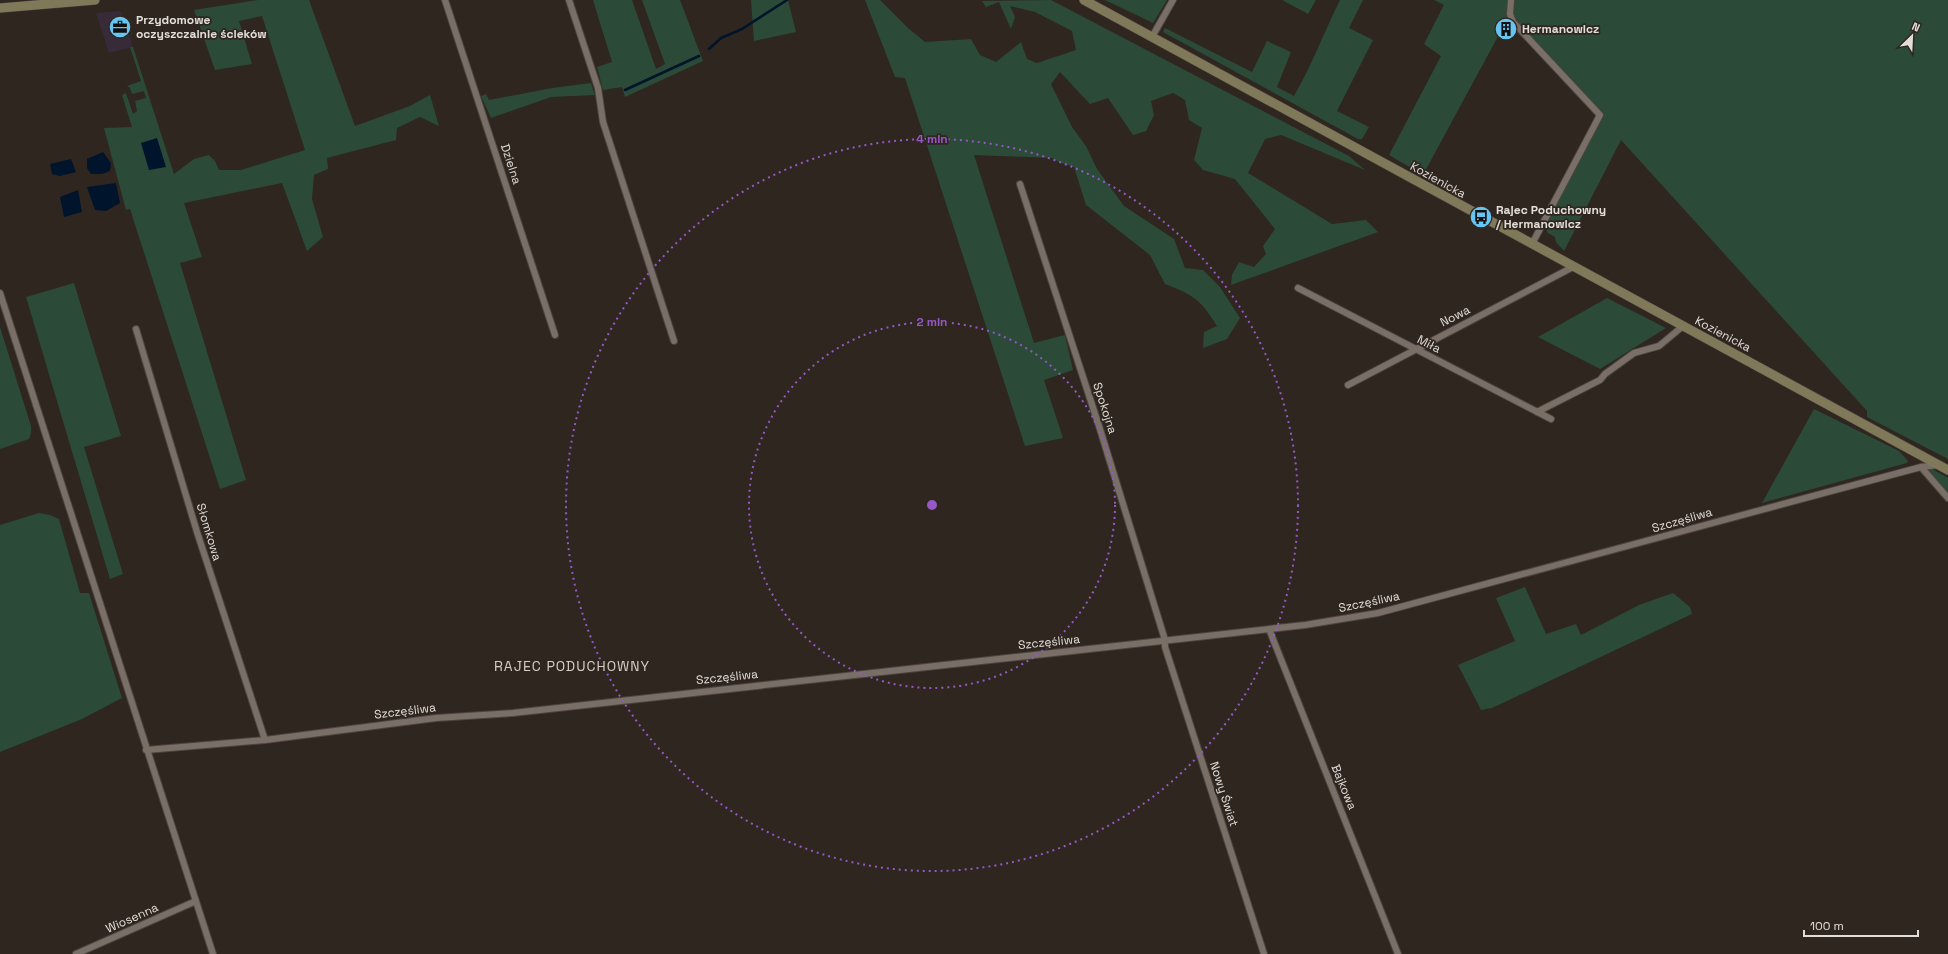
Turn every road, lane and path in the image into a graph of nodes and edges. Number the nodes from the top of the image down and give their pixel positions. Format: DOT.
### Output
graph roads {
  1 [pos="94,0"];
  2 [pos="445,0"];
  3 [pos="569,0"];
  4 [pos="1084,0"];
  5 [pos="1173,0"];
  6 [pos="1511,0"];
  7 [pos="60,2"];
  8 [pos="0,8"];
  9 [pos="1152,38"];
  10 [pos="1020,184"];
  11 [pos="1532,244"];
  12 [pos="1573,267"];
  13 [pos="1298,288"];
  14 [pos="0,293"];
  15 [pos="1683,326"];
  16 [pos="136,329"];
  17 [pos="555,335"];
  18 [pos="674,341"];
  19 [pos="1414,349"];
  20 [pos="1348,385"];
  21 [pos="1537,412"];
  22 [pos="1551,419"];
  23 [pos="1938,465"];
  24 [pos="1921,467"];
  25 [pos="1948,470"];
  26 [pos="1948,498"];
  27 [pos="1269,629"];
  28 [pos="1165,640"];
  29 [pos="264,740"];
  30 [pos="146,750"];
  31 [pos="196,901"];
  32 [pos="76,954"];
  33 [pos="212,954"];
  34 [pos="1264,954"];
  35 [pos="1398,954"];
  1 -- 7 [label="main road"];
  2 -- 17 [label="street, Dzielna"];
  3 -- 18 [label="street"];
  4 -- 9 [label="main road, Kozienicka"];
  5 -- 9 [label="street"];
  6 -- 11 [label="street"];
  7 -- 8 [label="main road"];
  9 -- 11 [label="main road, Kozienicka"];
  10 -- 28 [label="street, Spokojna"];
  11 -- 12 [label="main road, Kozienicka"];
  12 -- 15 [label="main road, Kozienicka"];
  12 -- 19 [label="street, Nowa"];
  13 -- 19 [label="street, Miła"];
  14 -- 30 [label="street"];
  15 -- 21 [label="street"];
  15 -- 23 [label="main road, Kozienicka"];
  16 -- 29 [label="street, Słomkowa"];
  19 -- 20 [label="street, Nowa"];
  19 -- 21 [label="street, Miła"];
  21 -- 22 [label="street, Miła"];
  23 -- 24 [label="street, Szczęśliwa"];
  23 -- 25 [label="main road, Kozienicka"];
  24 -- 26 [label="street"];
  24 -- 27 [label="street, Szczęśliwa"];
  27 -- 28 [label="street, Szczęśliwa"];
  27 -- 35 [label="street, Bajkowa"];
  28 -- 29 [label="street, Szczęśliwa"];
  28 -- 34 [label="street, Nowy Świat"];
  29 -- 30 [label="street, Szczęśliwa"];
  30 -- 31 [label="street"];
  31 -- 32 [label="street, Wiosenna"];
  31 -- 33 [label="street"];
}
